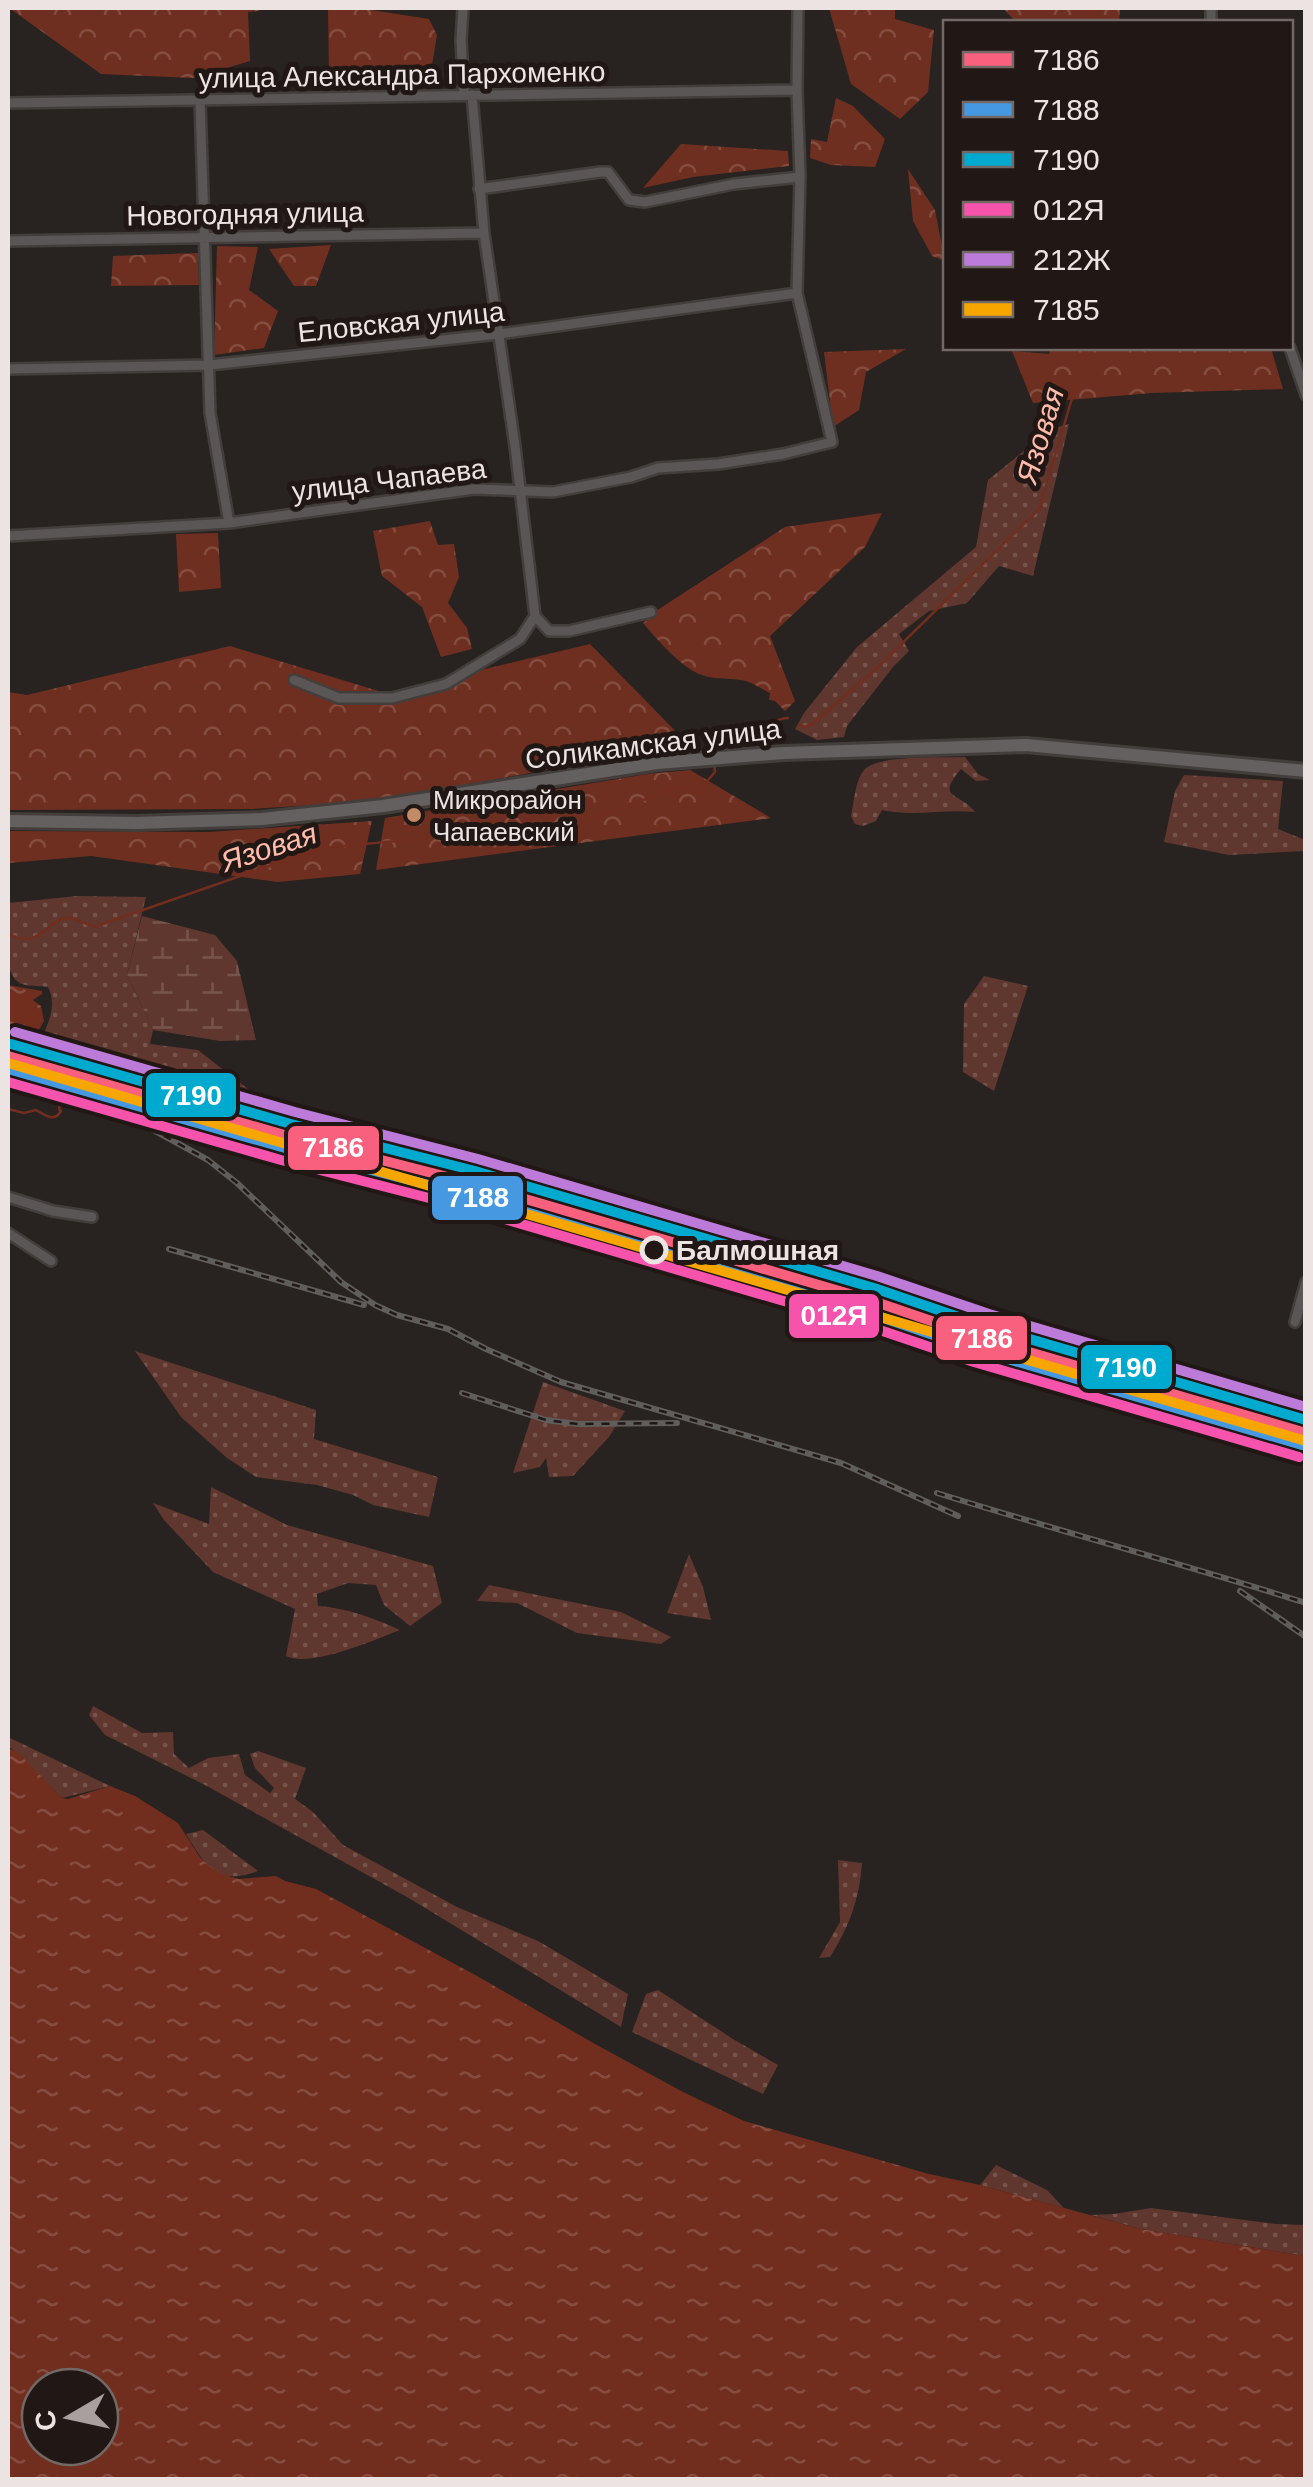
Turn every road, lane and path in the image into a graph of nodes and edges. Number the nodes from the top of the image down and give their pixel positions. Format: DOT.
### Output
graph roads {
  1 [pos="464,8"];
  2 [pos="798,8"];
  3 [pos="796,90"];
  4 [pos="468,95"];
  5 [pos="200,101"];
  6 [pos="8,104"];
  7 [pos="800,177"];
  8 [pos="478,189"];
  9 [pos="484,233"];
  10 [pos="205,237"];
  11 [pos="8,241"];
  12 [pos="796,293"];
  13 [pos="499,334"];
  14 [pos="1291,350"];
  15 [pos="209,365"];
  16 [pos="8,369"];
  17 [pos="1306,395"];
  18 [pos="520,489"];
  19 [pos="229,523"];
  20 [pos="8,536"];
  21 [pos="651,612"];
  22 [pos="534,616"];
  23 [pos="294,680"];
  24 [pos="1306,771"];
  25 [pos="8,820"];
  26 [pos="8,1197"];
  27 [pos="92,1218"];
  28 [pos="8,1233"];
  29 [pos="50,1261"];
  30 [pos="1306,1282"];
  31 [pos="1295,1322"];
  1 -- 4 [label="street"];
  2 -- 3 [label="street"];
  3 -- 4 [label="street, улица Александра Пархоменко"];
  3 -- 7 [label="street"];
  4 -- 5 [label="street, улица Александра Пархоменко"];
  4 -- 8 [label="street"];
  5 -- 6 [label="street, улица Александра Пархоменко"];
  5 -- 10 [label="street"];
  7 -- 8 [label="street"];
  7 -- 12 [label="street"];
  8 -- 9 [label="street"];
  9 -- 10 [label="street, Новогодняя улица"];
  9 -- 13 [label="street"];
  10 -- 11 [label="street, Новогодняя улица"];
  10 -- 15 [label="street"];
  12 -- 13 [label="street, Еловская улица"];
  12 -- 18 [label="street, улица Чапаева"];
  13 -- 15 [label="street, Еловская улица"];
  13 -- 18 [label="street"];
  14 -- 17 [label="street"];
  15 -- 16 [label="street, Еловская улица"];
  15 -- 19 [label="street"];
  18 -- 19 [label="street, улица Чапаева"];
  18 -- 22 [label="street"];
  19 -- 20 [label="street, улица Чапаева"];
  21 -- 22 [label="street"];
  22 -- 23 [label="street"];
  24 -- 25 [label="main road, Соликамская улица"];
  26 -- 27 [label="street"];
  28 -- 29 [label="street"];
  30 -- 31 [label="street"];
}
